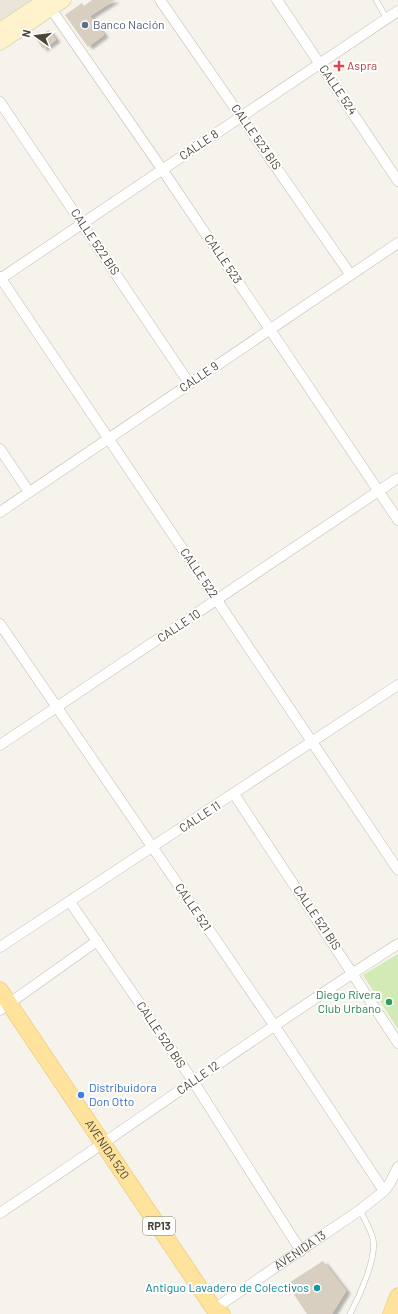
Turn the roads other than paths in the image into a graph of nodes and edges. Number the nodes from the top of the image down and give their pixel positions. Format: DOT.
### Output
graph roads {
  1 [pos="64,0"];
  2 [pos="160,0"];
  3 [pos="277,0"];
  4 [pos="376,0"];
  5 [pos="47,3"];
  6 [pos="398,11"];
  7 [pos="387,19"];
  8 [pos="0,30"];
  9 [pos="0,43"];
  10 [pos="320,64"];
  11 [pos="0,102"];
  12 [pos="242,116"];
  13 [pos="162,169"];
  14 [pos="398,181"];
  15 [pos="83,223"];
  16 [pos="398,243"];
  17 [pos="350,274"];
  18 [pos="0,278"];
  19 [pos="270,329"];
  20 [pos="189,383"];
  21 [pos="109,439"];
  22 [pos="0,449"];
  23 [pos="398,478"];
  24 [pos="378,491"];
  25 [pos="29,492"];
  26 [pos="0,512"];
  27 [pos="398,520"];
  28 [pos="217,600"];
  29 [pos="0,624"];
  30 [pos="398,685"];
  31 [pos="56,708"];
  32 [pos="312,742"];
  33 [pos="0,745"];
  34 [pos="234,794"];
  35 [pos="153,847"];
  36 [pos="398,870"];
  37 [pos="70,902"];
  38 [pos="97,941"];
  39 [pos="398,944"];
  40 [pos="0,947"];
  41 [pos="353,973"];
  42 [pos="0,990"];
  43 [pos="5,1007"];
  44 [pos="274,1025"];
  45 [pos="398,1043"];
  46 [pos="193,1081"];
  47 [pos="104,1144"];
  48 [pos="398,1167"];
  49 [pos="384,1191"];
  50 [pos="360,1210"];
  51 [pos="0,1213"];
  52 [pos="301,1251"];
  53 [pos="398,1296"];
  54 [pos="213,1313"];
  55 [pos="350,1314"];
  56 [pos="391,1314"];
  1 -- 5 [label="main road"];
  2 -- 12 [label="street, CALLE 523 BIS"];
  3 -- 10 [label="street, CALLE 524"];
  4 -- 7 [label="lane"];
  5 -- 8 [label="main road"];
  5 -- 9 [label="main road"];
  5 -- 13 [label="street, CALLE 523"];
  6 -- 7 [label="street, CALLE 8"];
  7 -- 10 [label="street, CALLE 8"];
  10 -- 12 [label="street, CALLE 8"];
  10 -- 14 [label="street, CALLE 524"];
  11 -- 15 [label="street, CALLE 522 BIS"];
  12 -- 13 [label="street, CALLE 8"];
  12 -- 17 [label="street, CALLE 523 BIS"];
  13 -- 15 [label="street, CALLE 8"];
  13 -- 19 [label="street, CALLE 523"];
  15 -- 18 [label="street, CALLE 8"];
  15 -- 20 [label="street, CALLE 522 BIS"];
  16 -- 17 [label="street, CALLE 9"];
  17 -- 19 [label="street, CALLE 9"];
  18 -- 21 [label="street, CALLE 522"];
  19 -- 20 [label="street, CALLE 9"];
  19 -- 24 [label="street, CALLE 523"];
  20 -- 21 [label="street, CALLE 9"];
  21 -- 25 [label="street, CALLE 9"];
  21 -- 28 [label="street, CALLE 522"];
  22 -- 25 [label="street"];
  23 -- 24 [label="street, CALLE 10"];
  24 -- 27 [label="street, CALLE 523"];
  24 -- 28 [label="street, CALLE 10"];
  25 -- 26 [label="street, CALLE 9"];
  28 -- 31 [label="street, CALLE 10"];
  28 -- 32 [label="street, CALLE 522"];
  29 -- 31 [label="street, CALLE 521"];
  30 -- 32 [label="street, CALLE 11"];
  31 -- 33 [label="street, CALLE 10"];
  31 -- 35 [label="street, CALLE 521"];
  32 -- 34 [label="street, CALLE 11"];
  32 -- 36 [label="street, CALLE 522"];
  34 -- 35 [label="street, CALLE 11"];
  34 -- 41 [label="street, CALLE 521 BIS"];
  35 -- 37 [label="street, CALLE 11"];
  35 -- 44 [label="street, CALLE 521"];
  37 -- 38 [label="street, CALLE 520 BIS"];
  37 -- 40 [label="street, CALLE 11"];
  38 -- 43 [label="street"];
  38 -- 46 [label="street, CALLE 520 BIS"];
  39 -- 41 [label="street, CALLE 12"];
  41 -- 44 [label="street, CALLE 12"];
  41 -- 45 [label="street, CALLE 521 BIS"];
  42 -- 43 [label="main road, AVENIDA 520 / RP13"];
  43 -- 47 [label="main road, AVENIDA 520 / RP13"];
  44 -- 46 [label="street, CALLE 12"];
  44 -- 49 [label="street, CALLE 521"];
  46 -- 47 [label="street, CALLE 12"];
  46 -- 52 [label="street, CALLE 520 BIS"];
  47 -- 51 [label="street, CALLE 12"];
  47 -- 54 [label="main road, AVENIDA 520 / RP13"];
  48 -- 49 [label="street, AVENIDA 13"];
  49 -- 50 [label="street, AVENIDA 13"];
  50 -- 52 [label="street, AVENIDA 13"];
  50 -- 55 [label="lane"];
  52 -- 54 [label="street, AVENIDA 13"];
  53 -- 56 [label="main road"];
}
